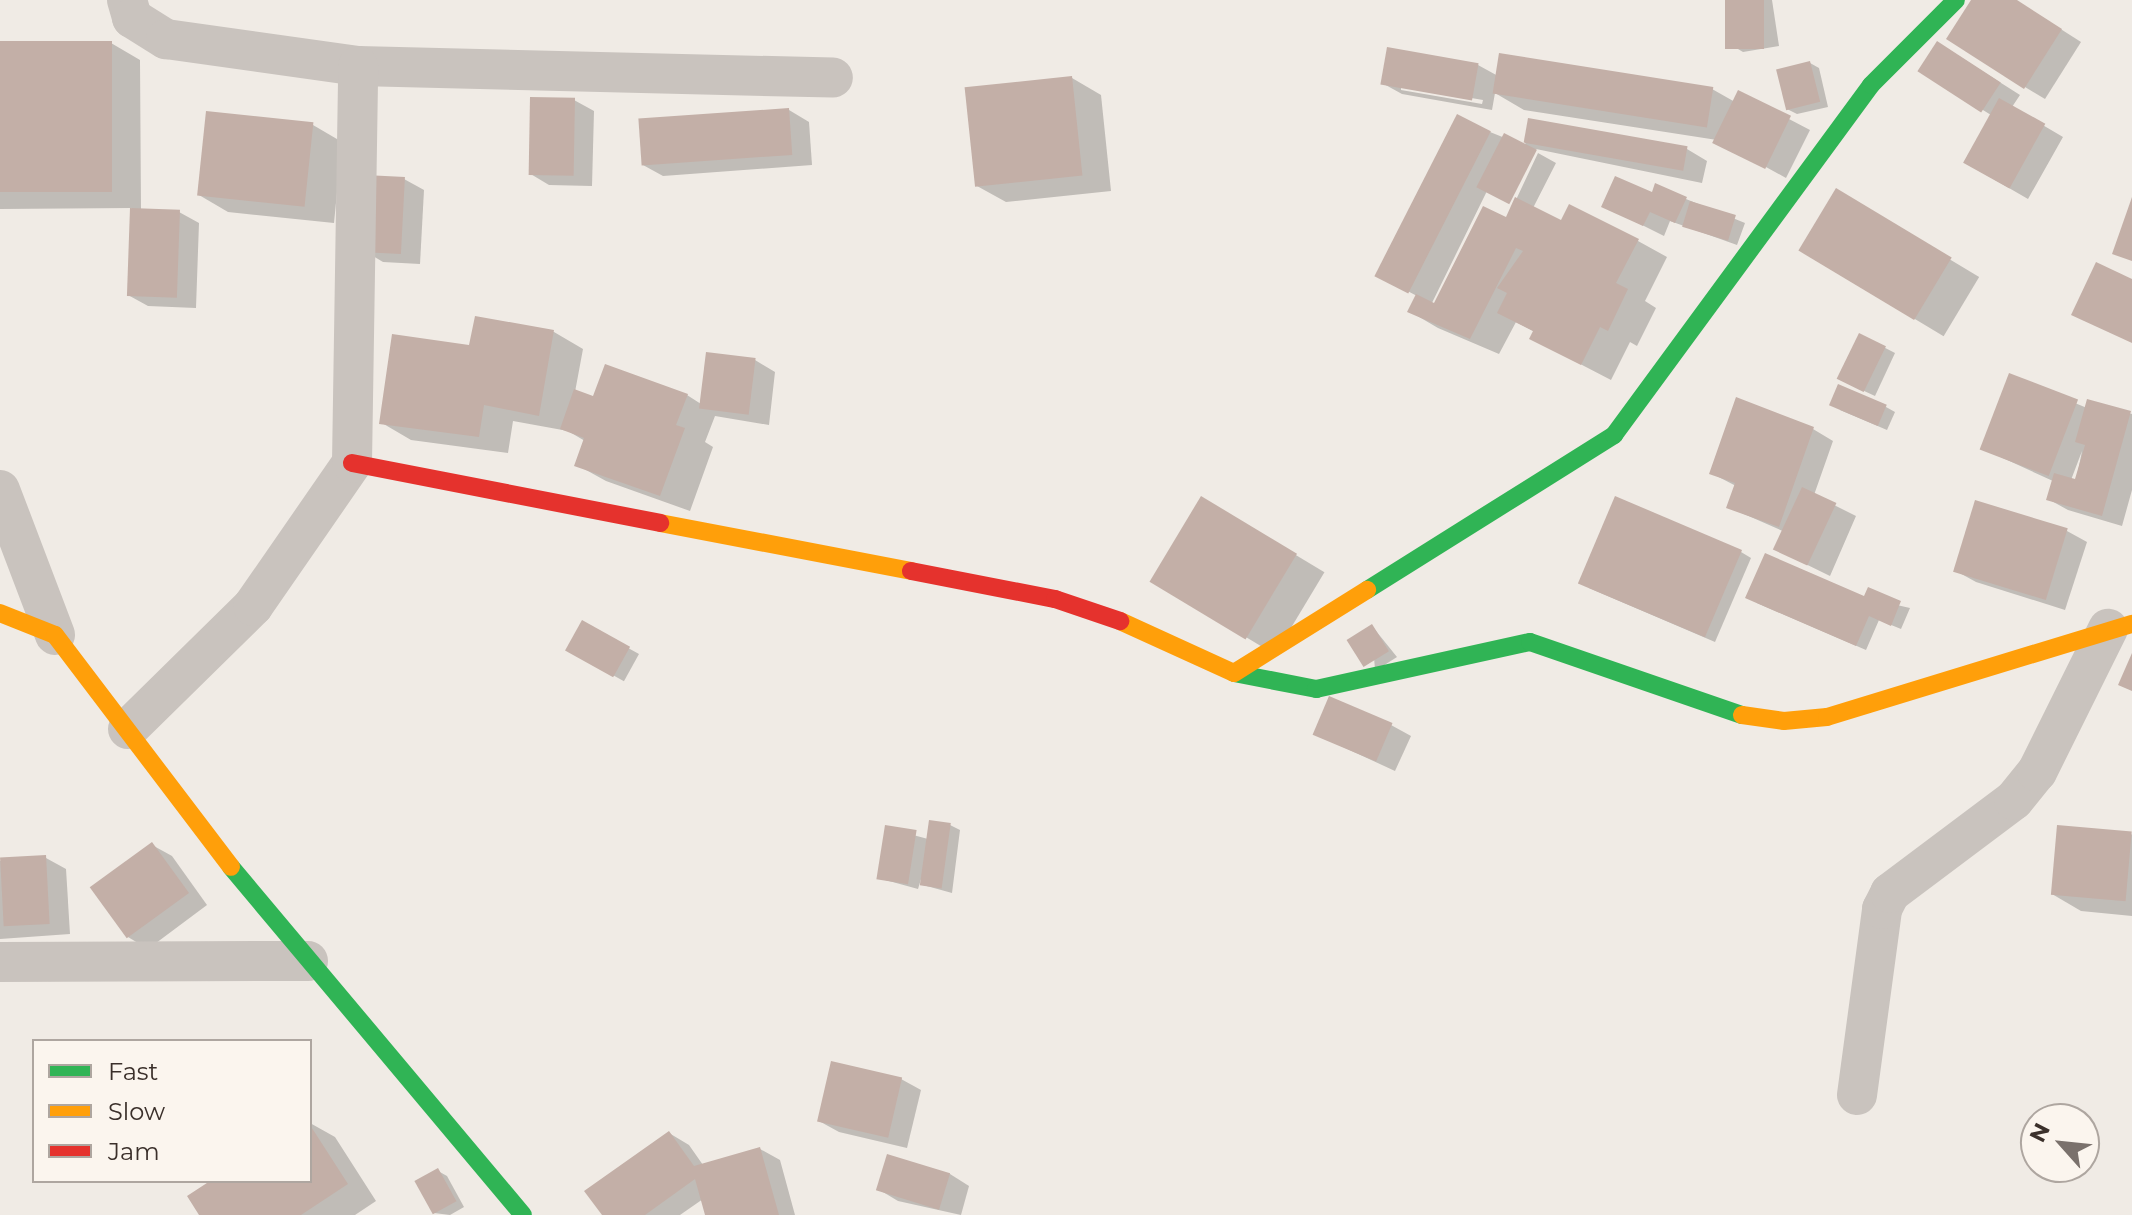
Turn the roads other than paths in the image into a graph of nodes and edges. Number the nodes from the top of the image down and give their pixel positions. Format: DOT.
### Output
graph roads {
  1 [pos="127,0"];
  2 [pos="1956,0"];
  3 [pos="358,66"];
  4 [pos="833,78"];
  5 [pos="352,463"];
  6 [pos="0,490"];
  7 [pos="0,613"];
  8 [pos="2120,626"];
  9 [pos="55,635"];
  10 [pos="1234,673"];
  11 [pos="128,729"];
  12 [pos="308,961"];
  13 [pos="0,962"];
  14 [pos="1857,1095"];
  15 [pos="523,1215"];
  1 -- 3 [label="street"];
  2 -- 10 [label="street"];
  3 -- 4 [label="street"];
  3 -- 5 [label="street"];
  5 -- 10 [label="street"];
  5 -- 11 [label="street"];
  6 -- 9 [label="street"];
  7 -- 9 [label="street"];
  8 -- 10 [label="street"];
  8 -- 14 [label="street"];
  9 -- 11 [label="street"];
  11 -- 12 [label="street"];
  12 -- 13 [label="street"];
  12 -- 15 [label="street"];
}
